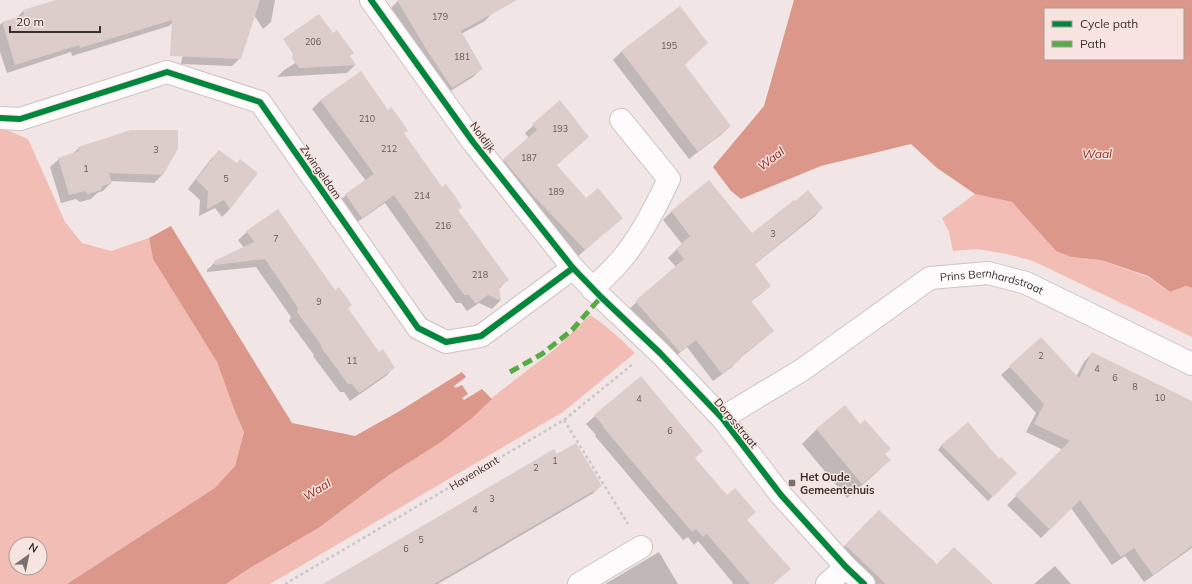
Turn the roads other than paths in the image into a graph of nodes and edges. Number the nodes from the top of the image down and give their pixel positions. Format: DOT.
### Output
graph roads {
  1 [pos="371,0"];
  2 [pos="0,118"];
  3 [pos="621,120"];
  4 [pos="588,284"];
  5 [pos="1192,364"];
  6 [pos="722,418"];
  7 [pos="641,547"];
  8 [pos="846,567"];
  9 [pos="579,584"];
  10 [pos="827,584"];
  11 [pos="864,584"];
  1 -- 4 [label="street, Noldijk"];
  2 -- 4 [label="street, Zwingeldam"];
  3 -- 4 [label="street, Zwingeldam"];
  4 -- 6 [label="street, Dorpsstraat"];
  5 -- 6 [label="street, Prins Bernhardstraat"];
  6 -- 8 [label="street, Dorpsstraat"];
  7 -- 9 [label="street"];
  8 -- 10 [label="street"];
  8 -- 11 [label="street, Dorpsstraat"];
}
